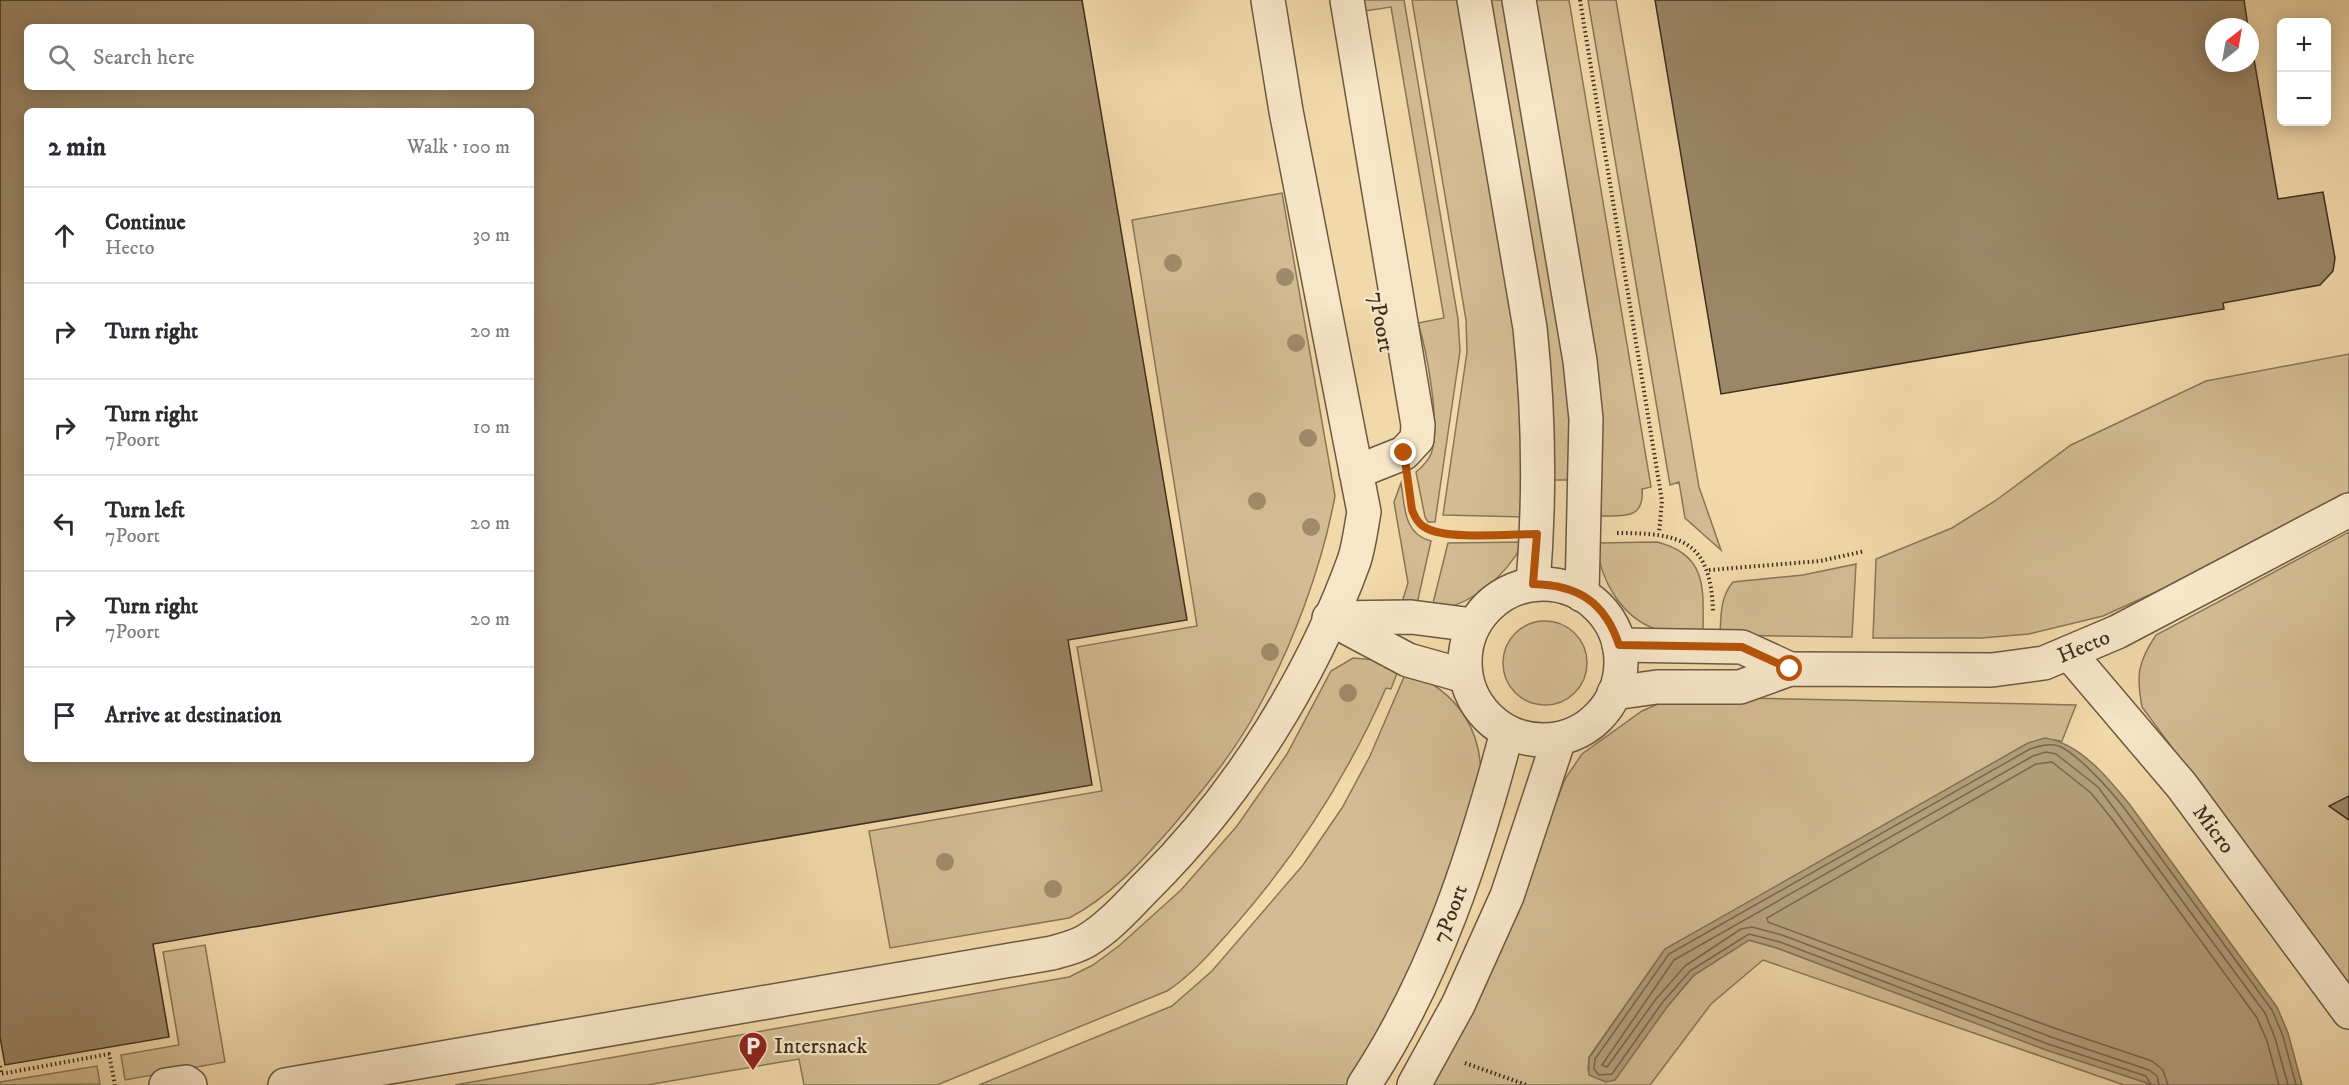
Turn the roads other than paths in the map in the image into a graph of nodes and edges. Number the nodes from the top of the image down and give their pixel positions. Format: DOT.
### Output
graph roads {
  1 [pos="1268,0"];
  2 [pos="1347,0"];
  3 [pos="1474,0"];
  4 [pos="1519,0"];
  5 [pos="1356,472"];
  6 [pos="2349,510"];
  7 [pos="1533,584"];
  8 [pos="1582,595"];
  9 [pos="1329,618"];
  10 [pos="1473,626"];
  11 [pos="1619,645"];
  12 [pos="2069,653"];
  13 [pos="1790,669"];
  14 [pos="1466,676"];
  15 [pos="1614,693"];
  16 [pos="1507,732"];
  17 [pos="1558,739"];
  18 [pos="2349,1012"];
  19 [pos="166,1085"];
  20 [pos="190,1085"];
  21 [pos="285,1085"];
  22 [pos="1364,1085"];
  23 [pos="1414,1085"];
  1 -- 5 [label="street"];
  2 -- 5 [label="street"];
  3 -- 7 [label="street"];
  4 -- 8 [label="street"];
  5 -- 9 [label="street"];
  6 -- 12 [label="street, Hecto"];
  7 -- 8 [label="street"];
  7 -- 10 [label="street"];
  8 -- 11 [label="street"];
  9 -- 10 [label="street"];
  9 -- 14 [label="street"];
  9 -- 21 [label="street"];
  10 -- 14 [label="street"];
  11 -- 13 [label="street, Hecto"];
  11 -- 15 [label="street"];
  12 -- 13 [label="street, Hecto"];
  12 -- 18 [label="street, Micro"];
  13 -- 15 [label="street, Hecto"];
  14 -- 16 [label="street"];
  15 -- 17 [label="street"];
  16 -- 17 [label="street"];
  16 -- 22 [label="street, 7Poort"];
  17 -- 23 [label="street, 7Poort"];
  19 -- 20 [label="street"];
}
